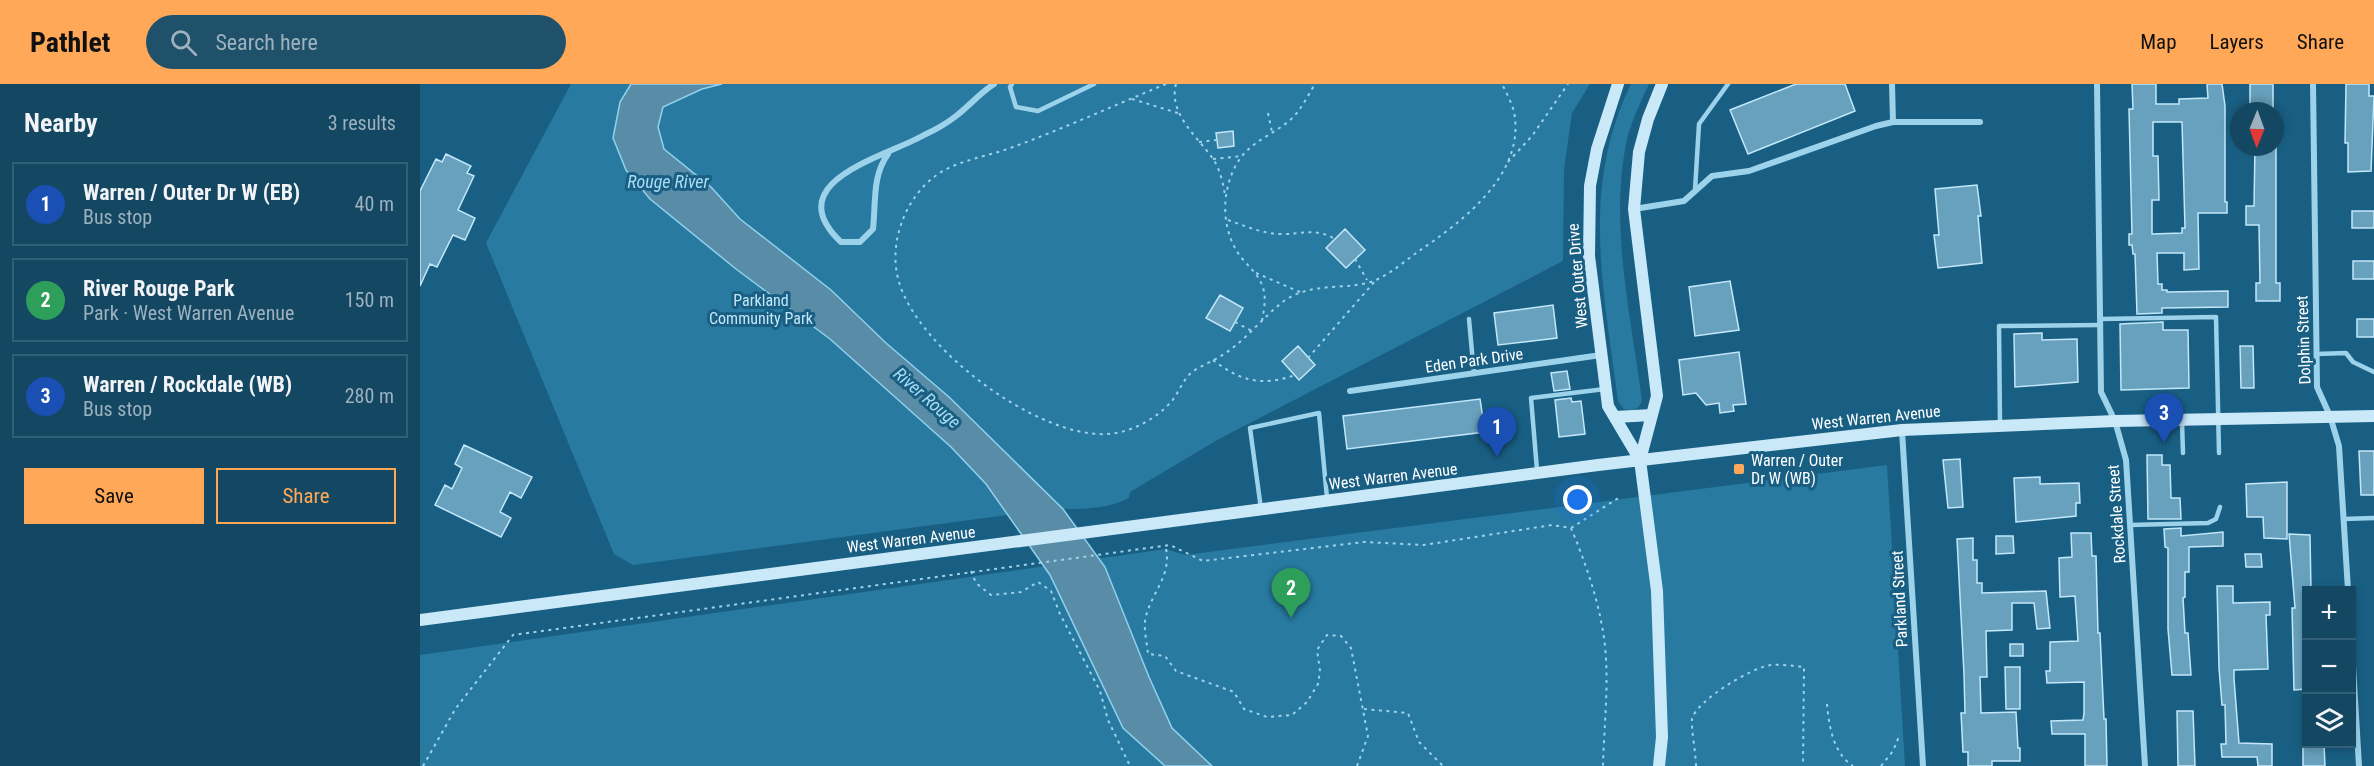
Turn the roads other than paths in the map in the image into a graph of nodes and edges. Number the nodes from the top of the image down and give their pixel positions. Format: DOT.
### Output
graph roads {
  1 [pos="994,84"];
  2 [pos="1012,84"];
  3 [pos="1094,84"];
  4 [pos="1618,84"];
  5 [pos="1662,84"];
  6 [pos="1728,84"];
  7 [pos="1892,84"];
  8 [pos="2097,84"];
  9 [pos="2313,84"];
  10 [pos="1893,122"];
  11 [pos="1980,122"];
  12 [pos="888,153"];
  13 [pos="1695,190"];
  14 [pos="1634,209"];
  15 [pos="1469,319"];
  16 [pos="2101,322"];
  17 [pos="2316,354"];
  18 [pos="1602,355"];
  19 [pos="2374,372"];
  20 [pos="1474,374"];
  21 [pos="1605,389"];
  22 [pos="1350,392"];
  23 [pos="1652,414"];
  24 [pos="2330,416"];
  25 [pos="2374,416"];
  26 [pos="1615,417"];
  27 [pos="2218,418"];
  28 [pos="2182,419"];
  29 [pos="2115,421"];
  30 [pos="2000,425"];
  31 [pos="1902,430"];
  32 [pos="2183,453"];
  33 [pos="2219,453"];
  34 [pos="1640,460"];
  35 [pos="1537,473"];
  36 [pos="1327,501"];
  37 [pos="2220,507"];
  38 [pos="1261,509"];
  39 [pos="2374,518"];
  40 [pos="2343,519"];
  41 [pos="2130,525"];
  42 [pos="2348,586"];
  43 [pos="420,620"];
  44 [pos="2355,694"];
  45 [pos="1659,766"];
  46 [pos="1923,766"];
  47 [pos="2145,766"];
  48 [pos="2359,766"];
  1 -- 12 [label="street"];
  2 -- 3 [label="lane"];
  4 -- 18 [label="main road, West Outer Drive"];
  5 -- 14 [label="main road, West Outer Drive"];
  6 -- 13 [label="lane"];
  7 -- 10 [label="street"];
  8 -- 16 [label="street, Rockdale Street"];
  9 -- 17 [label="street, Dolphin Street"];
  10 -- 11 [label="street"];
  10 -- 13 [label="street"];
  12 -- 12 [label="street"];
  13 -- 14 [label="street"];
  14 -- 23 [label="main road, West Outer Drive"];
  15 -- 20 [label="lane"];
  16 -- 27 [label="lane"];
  16 -- 29 [label="street, Rockdale Street"];
  16 -- 30 [label="lane"];
  17 -- 19 [label="lane"];
  17 -- 24 [label="street, Dolphin Street"];
  18 -- 20 [label="street, Eden Park Drive"];
  18 -- 21 [label="main road, West Outer Drive"];
  20 -- 22 [label="street, Eden Park Drive"];
  21 -- 26 [label="main road, West Outer Drive"];
  21 -- 35 [label="lane"];
  23 -- 26 [label="main road"];
  23 -- 34 [label="main road, West Outer Drive"];
  24 -- 25 [label="main road, West Warren Avenue"];
  24 -- 27 [label="main road, West Warren Avenue"];
  24 -- 40 [label="street, Dolphin Street"];
  26 -- 34 [label="main road, West Outer Drive"];
  27 -- 28 [label="main road, West Warren Avenue"];
  27 -- 33 [label="lane"];
  28 -- 29 [label="main road, West Warren Avenue"];
  28 -- 32 [label="lane"];
  29 -- 30 [label="main road, West Warren Avenue"];
  29 -- 41 [label="street, Rockdale Street"];
  30 -- 31 [label="main road, West Warren Avenue"];
  31 -- 34 [label="main road, West Warren Avenue"];
  31 -- 46 [label="street, Parkland Street"];
  34 -- 35 [label="main road, West Warren Avenue"];
  34 -- 45 [label="main road, West Outer Drive"];
  35 -- 36 [label="main road, West Warren Avenue"];
  36 -- 38 [label="main road, West Warren Avenue"];
  36 -- 38 [label="lane"];
  37 -- 41 [label="lane"];
  38 -- 43 [label="main road, West Warren Avenue"];
  39 -- 40 [label="lane"];
  40 -- 42 [label="street, Dolphin Street"];
  41 -- 47 [label="street, Rockdale Street"];
  44 -- 48 [label="street"];
}
